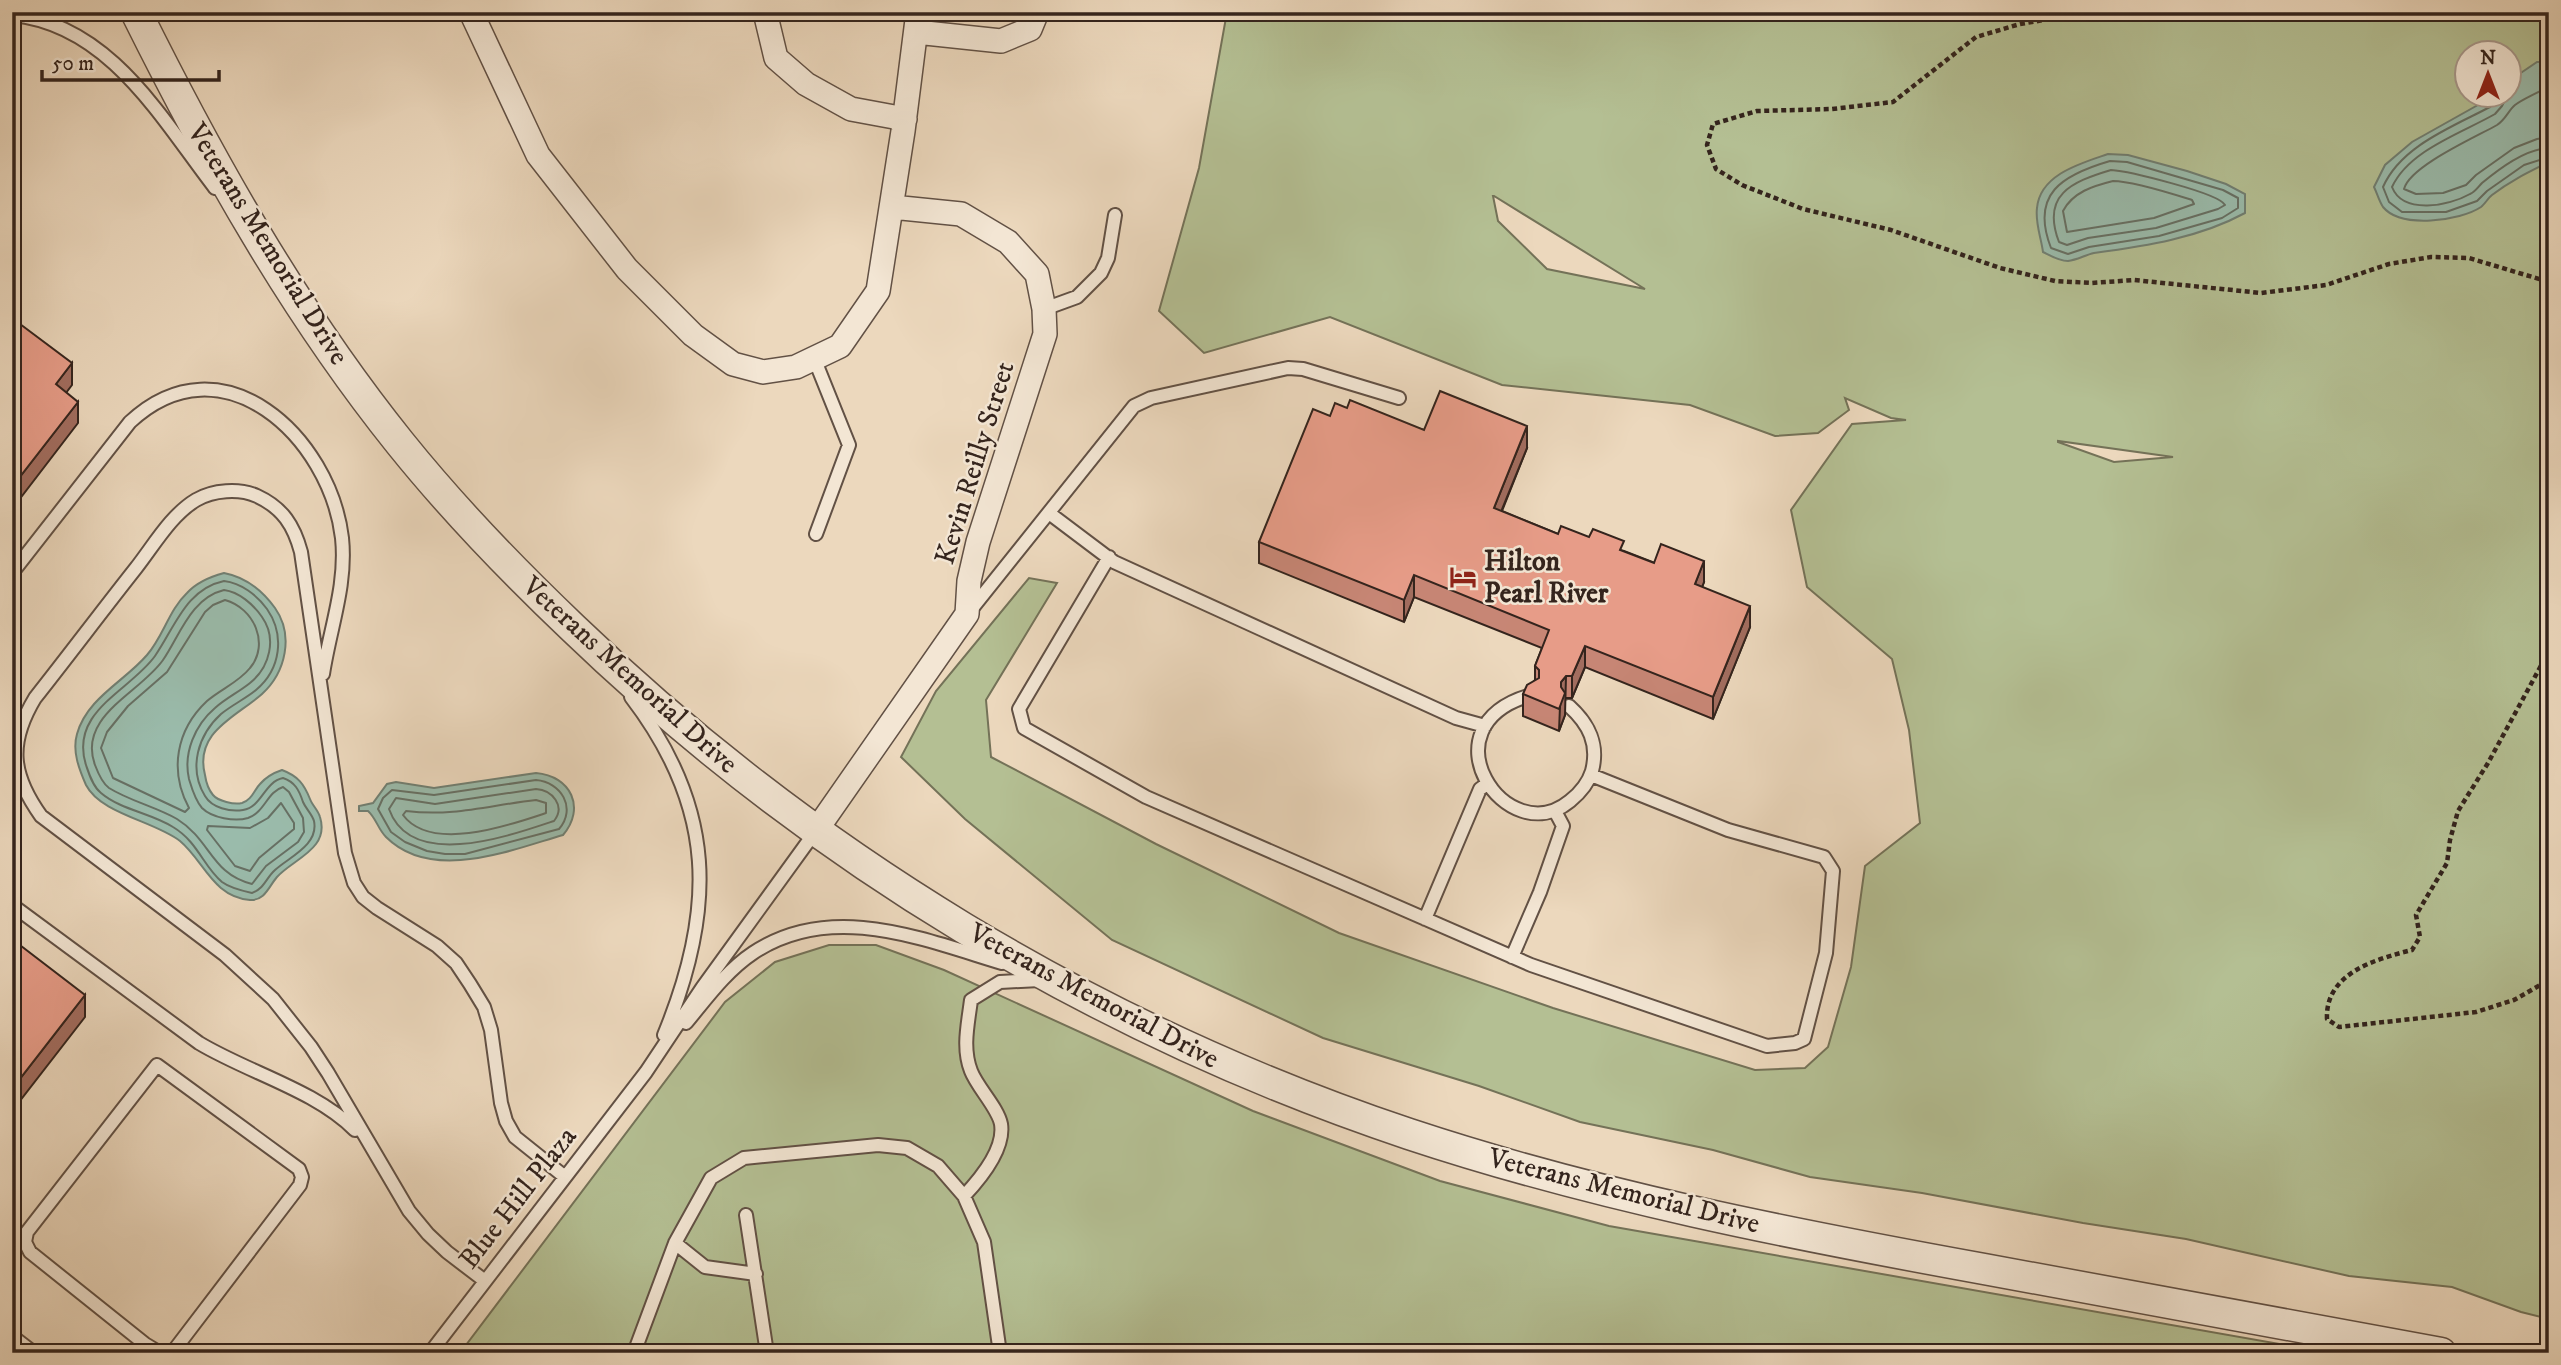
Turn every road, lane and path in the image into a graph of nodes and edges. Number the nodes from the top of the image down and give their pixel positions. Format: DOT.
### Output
graph roads {
  1 [pos="471,12"];
  2 [pos="765,12"];
  3 [pos="1037,12"];
  4 [pos="2092,12"];
  5 [pos="12,15"];
  6 [pos="140,16"];
  7 [pos="917,22"];
  8 [pos="905,119"];
  9 [pos="892,207"];
  10 [pos="1115,215"];
  11 [pos="272,263"];
  12 [pos="2549,282"];
  13 [pos="1044,309"];
  14 [pos="814,358"];
  15 [pos="1399,398"];
  16 [pos="1049,513"];
  17 [pos="817,534"];
  18 [pos="1109,557"];
  19 [pos="12,573"];
  20 [pos="967,614"];
  21 [pos="595,649"];
  22 [pos="2549,651"];
  23 [pos="1531,695"];
  24 [pos="322,699"];
  25 [pos="1569,706"];
  26 [pos="1485,726"];
  27 [pos="1591,775"];
  28 [pos="1487,784"];
  29 [pos="1555,811"];
  30 [pos="815,832"];
  31 [pos="12,905"];
  32 [pos="1426,919"];
  33 [pos="1512,957"];
  34 [pos="1054,979"];
  35 [pos="2549,980"];
  36 [pos="646,1072"];
  37 [pos="376,1156"];
  38 [pos="565,1177"];
  39 [pos="964,1196"];
  40 [pos="746,1215"];
  41 [pos="675,1243"];
  42 [pos="756,1274"];
  43 [pos="485,1280"];
  44 [pos="12,1336"];
  45 [pos="142,1349"];
  46 [pos="2410,1350"];
  47 [pos="34,1353"];
  48 [pos="160,1353"];
  49 [pos="172,1353"];
  50 [pos="430,1353"];
  51 [pos="634,1353"];
  52 [pos="767,1353"];
  53 [pos="1000,1353"];
  54 [pos="2441,1353"];
  1 -- 14 [label="street"];
  2 -- 8 [label="street"];
  3 -- 7 [label="street"];
  4 -- 12 [label="path"];
  5 -- 11 [label="lane"];
  6 -- 11 [label="street, Veterans Memorial Drive"];
  7 -- 8 [label="street"];
  8 -- 9 [label="street"];
  9 -- 13 [label="street, Kevin Reilly Street"];
  9 -- 14 [label="street"];
  10 -- 13 [label="lane"];
  11 -- 21 [label="street, Veterans Memorial Drive"];
  13 -- 20 [label="street, Kevin Reilly Street"];
  14 -- 17 [label="lane"];
  15 -- 16 [label="lane"];
  16 -- 18 [label="lane"];
  16 -- 20 [label="lane"];
  18 -- 26 [label="lane"];
  18 -- 32 [label="lane"];
  19 -- 24 [label="lane"];
  20 -- 30 [label="street"];
  21 -- 30 [label="street, Veterans Memorial Drive"];
  21 -- 36 [label="lane, Blue Hill Plaza"];
  22 -- 35 [label="path"];
  23 -- 26 [label="lane"];
  24 -- 37 [label="lane"];
  24 -- 38 [label="lane"];
  25 -- 27 [label="lane"];
  26 -- 28 [label="lane"];
  27 -- 29 [label="lane"];
  27 -- 33 [label="lane"];
  28 -- 29 [label="lane"];
  28 -- 32 [label="lane"];
  29 -- 33 [label="lane"];
  30 -- 34 [label="street, Veterans Memorial Drive"];
  30 -- 36 [label="lane, Blue Hill Plaza"];
  31 -- 37 [label="lane"];
  32 -- 33 [label="lane"];
  34 -- 36 [label="lane, Blue Hill Plaza"];
  34 -- 39 [label="lane"];
  34 -- 46 [label="street, Veterans Memorial Drive"];
  36 -- 38 [label="lane, Blue Hill Plaza"];
  37 -- 43 [label="lane"];
  38 -- 43 [label="lane, Blue Hill Plaza"];
  39 -- 41 [label="lane"];
  39 -- 53 [label="lane"];
  40 -- 42 [label="lane"];
  41 -- 42 [label="lane"];
  41 -- 51 [label="lane"];
  42 -- 52 [label="lane"];
  43 -- 50 [label="lane, Blue Hill Plaza"];
  44 -- 47 [label="lane"];
  45 -- 48 [label="lane"];
  45 -- 49 [label="lane"];
  46 -- 54 [label="street, Veterans Memorial Drive"];
}
